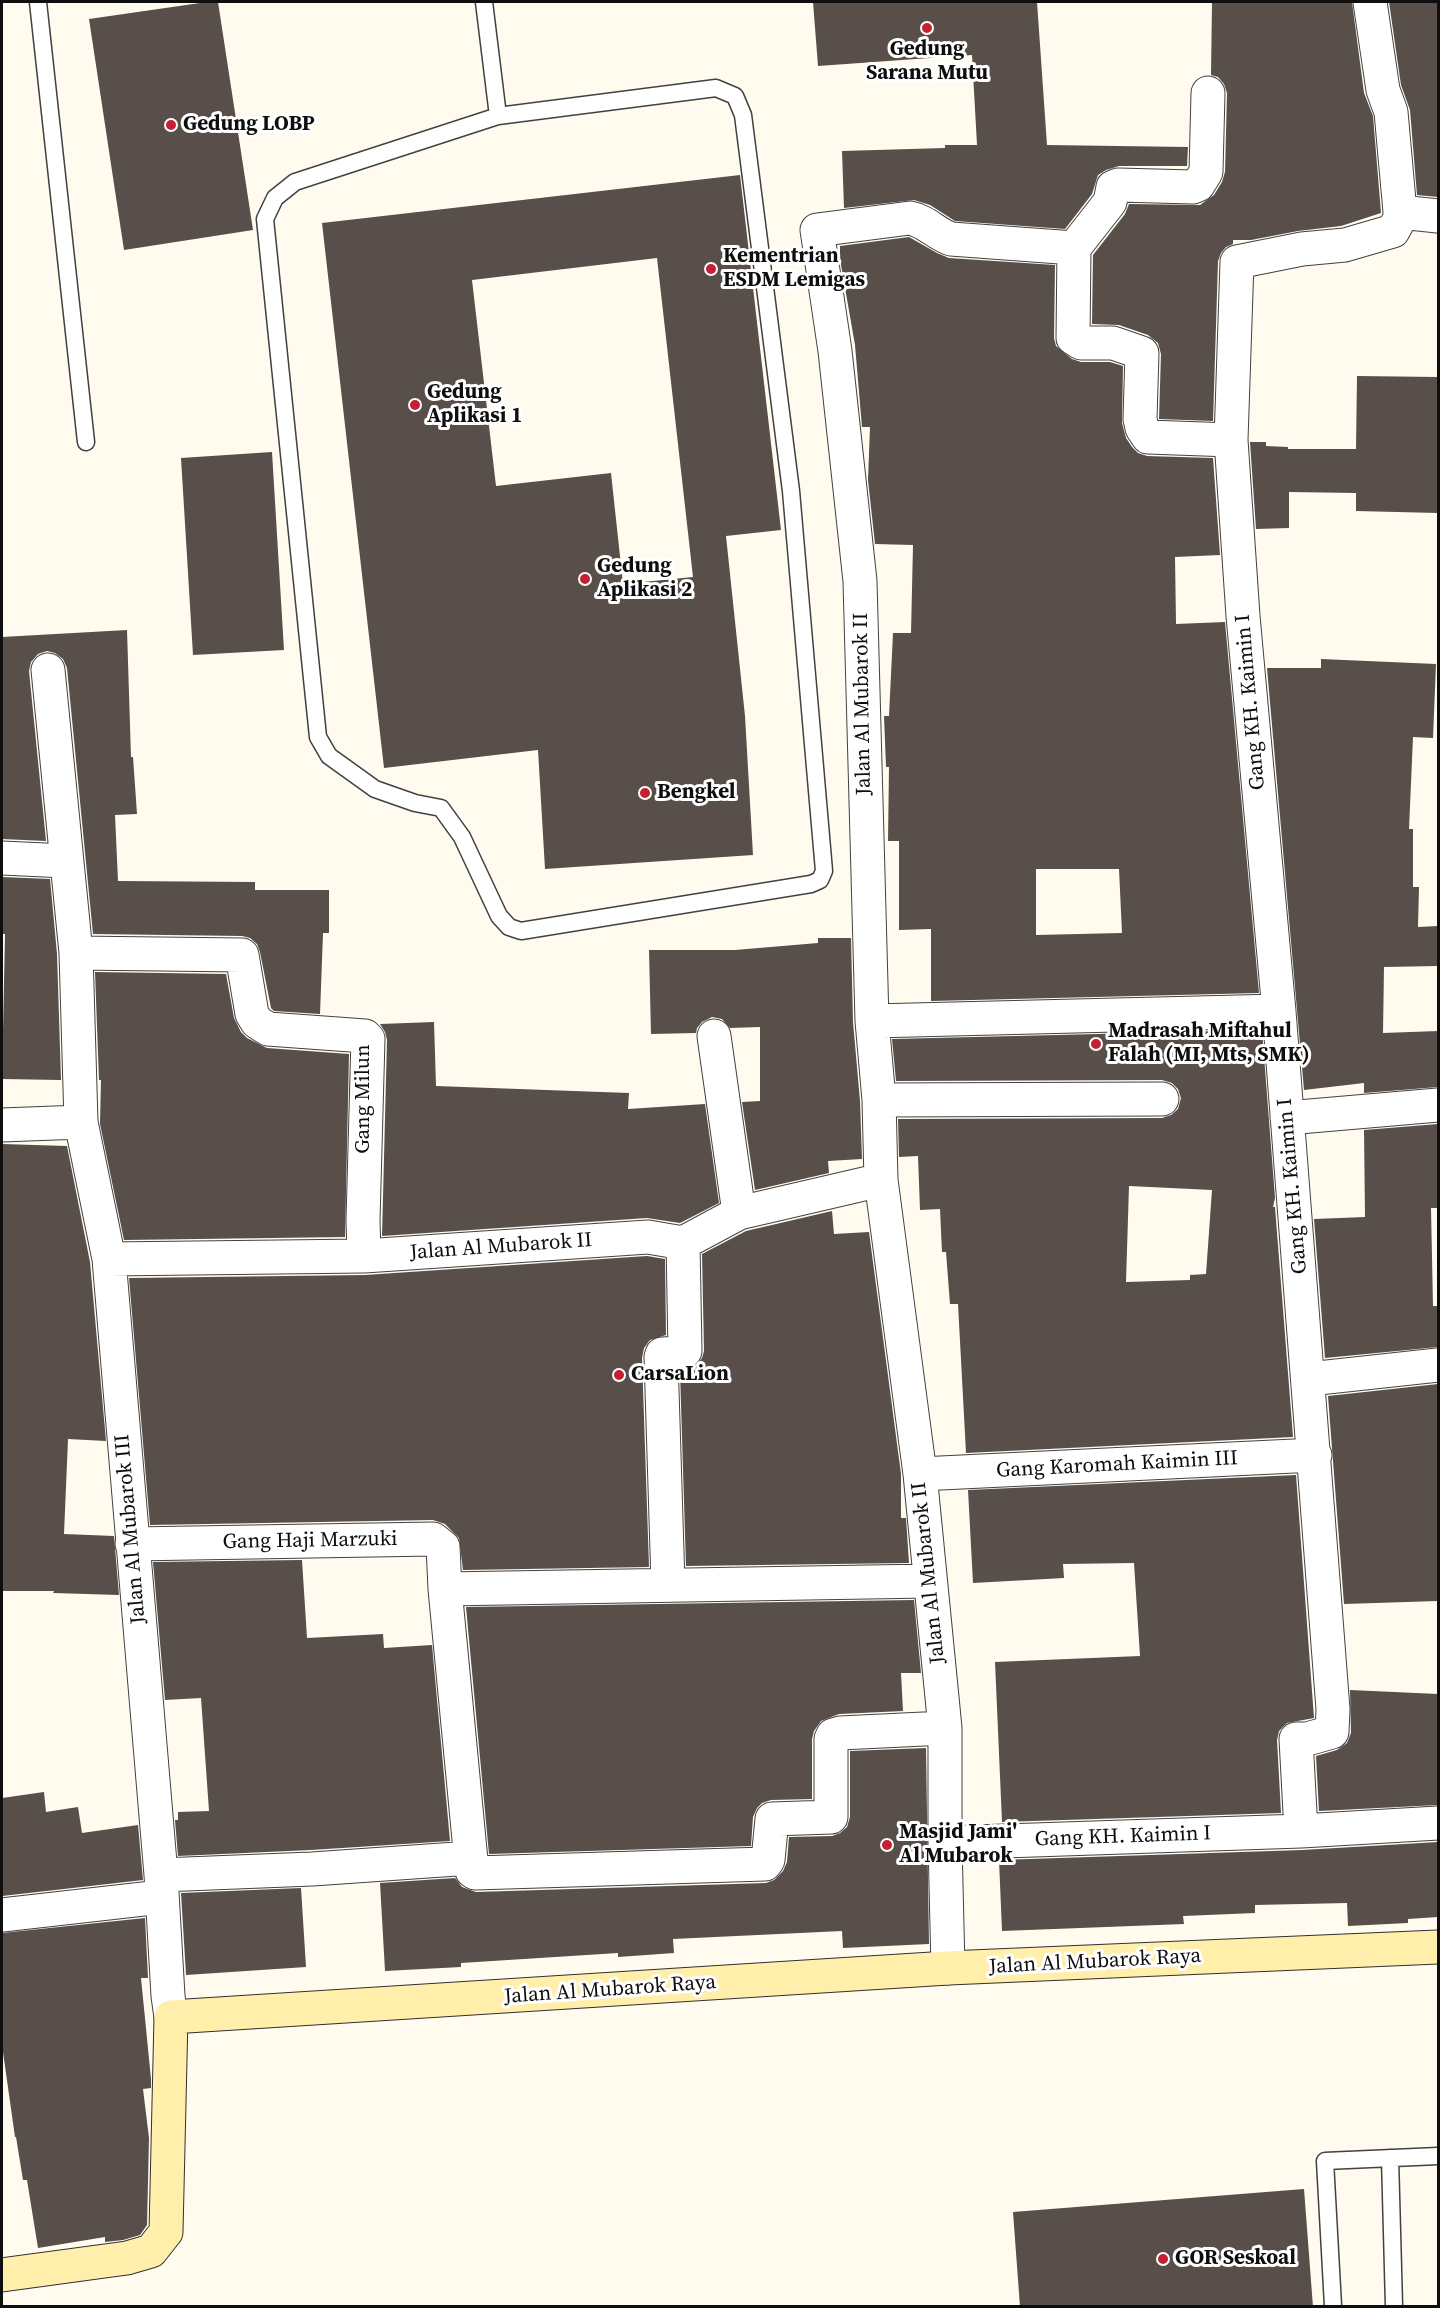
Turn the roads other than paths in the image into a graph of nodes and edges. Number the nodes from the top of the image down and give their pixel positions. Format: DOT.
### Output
graph roads {
  1 [pos="38,2"];
  2 [pos="484,2"];
  3 [pos="1370,2"];
  4 [pos="1208,93"];
  5 [pos="498,117"];
  6 [pos="1400,212"];
  7 [pos="1438,216"];
  8 [pos="1074,248"];
  9 [pos="1231,440"];
  10 [pos="86,442"];
  11 [pos="48,670"];
  12 [pos="2,858"];
  13 [pos="66,861"];
  14 [pos="75,953"];
  15 [pos="1280,1011"];
  16 [pos="872,1021"];
  17 [pos="714,1036"];
  18 [pos="1162,1099"];
  19 [pos="879,1100"];
  20 [pos="1438,1106"];
  21 [pos="1287,1119"];
  22 [pos="81,1122"];
  23 [pos="2,1125"];
  24 [pos="881,1180"];
  25 [pos="739,1213"];
  26 [pos="683,1243"];
  27 [pos="364,1256"];
  28 [pos="109,1259"];
  29 [pos="1438,1365"];
  30 [pos="1309,1379"];
  31 [pos="1315,1455"];
  32 [pos="920,1474"];
  33 [pos="132,1544"];
  34 [pos="929,1581"];
  35 [pos="668,1584"];
  36 [pos="445,1589"];
  37 [pos="945,1728"];
  38 [pos="1438,1823"];
  39 [pos="1300,1831"];
  40 [pos="945,1843"];
  41 [pos="471,1858"];
  42 [pos="161,1886"];
  43 [pos="2,1915"];
  44 [pos="1438,1947"];
  45 [pos="948,1968"];
  46 [pos="171,2017"];
  47 [pos="1438,2156"];
  48 [pos="1390,2158"];
  49 [pos="2,2275"];
  50 [pos="1333,2307"];
  51 [pos="1394,2307"];
  1 -- 10 [label="lane"];
  2 -- 5 [label="lane"];
  3 -- 6 [label="street"];
  4 -- 8 [label="street"];
  5 -- 5 [label="lane"];
  6 -- 7 [label="street"];
  6 -- 9 [label="street, Gang KH. Kaimin I"];
  8 -- 9 [label="street"];
  8 -- 16 [label="street, Jalan Al Mubarok II"];
  9 -- 15 [label="street, Gang KH. Kaimin I"];
  11 -- 13 [label="street, Jalan Al Mubarok III"];
  12 -- 13 [label="street"];
  13 -- 14 [label="street, Jalan Al Mubarok III"];
  14 -- 22 [label="street, Jalan Al Mubarok III"];
  14 -- 27 [label="street, Gang Milun"];
  15 -- 16 [label="street"];
  15 -- 21 [label="street, Gang KH. Kaimin I"];
  16 -- 19 [label="street, Jalan Al Mubarok II"];
  17 -- 25 [label="street"];
  18 -- 19 [label="street"];
  19 -- 24 [label="street, Jalan Al Mubarok II"];
  20 -- 21 [label="street"];
  21 -- 30 [label="street, Gang KH. Kaimin I"];
  22 -- 23 [label="street"];
  22 -- 28 [label="street, Jalan Al Mubarok III"];
  24 -- 25 [label="street"];
  24 -- 32 [label="street, Jalan Al Mubarok II"];
  25 -- 26 [label="street"];
  26 -- 27 [label="street, Jalan Al Mubarok II"];
  26 -- 35 [label="street"];
  27 -- 28 [label="street, Jalan Al Mubarok II"];
  28 -- 33 [label="street, Jalan Al Mubarok III"];
  29 -- 30 [label="street"];
  30 -- 31 [label="street, Gang KH. Kaimin I"];
  31 -- 32 [label="street, Gang Karomah Kaimin III"];
  31 -- 39 [label="street, Gang KH. Kaimin I"];
  32 -- 34 [label="street, Jalan Al Mubarok II"];
  33 -- 36 [label="street, Gang Haji Marzuki"];
  33 -- 42 [label="street, Jalan Al Mubarok III"];
  34 -- 35 [label="street"];
  34 -- 37 [label="street, Jalan Al Mubarok II"];
  35 -- 36 [label="street"];
  36 -- 41 [label="street, Gang Haji Marzuki"];
  37 -- 40 [label="street, Jalan Al Mubarok II"];
  37 -- 41 [label="street"];
  38 -- 39 [label="street, Gang KH. Kaimin I"];
  39 -- 40 [label="street, Gang KH. Kaimin I"];
  40 -- 45 [label="street, Jalan Al Mubarok II"];
  41 -- 42 [label="street"];
  42 -- 43 [label="street"];
  42 -- 46 [label="street, Jalan Al Mubarok III"];
  44 -- 45 [label="street, Jalan Al Mubarok Raya"];
  45 -- 46 [label="street, Jalan Al Mubarok Raya"];
  46 -- 49 [label="street"];
  47 -- 48 [label="lane"];
  48 -- 50 [label="lane"];
  48 -- 51 [label="lane"];
}
